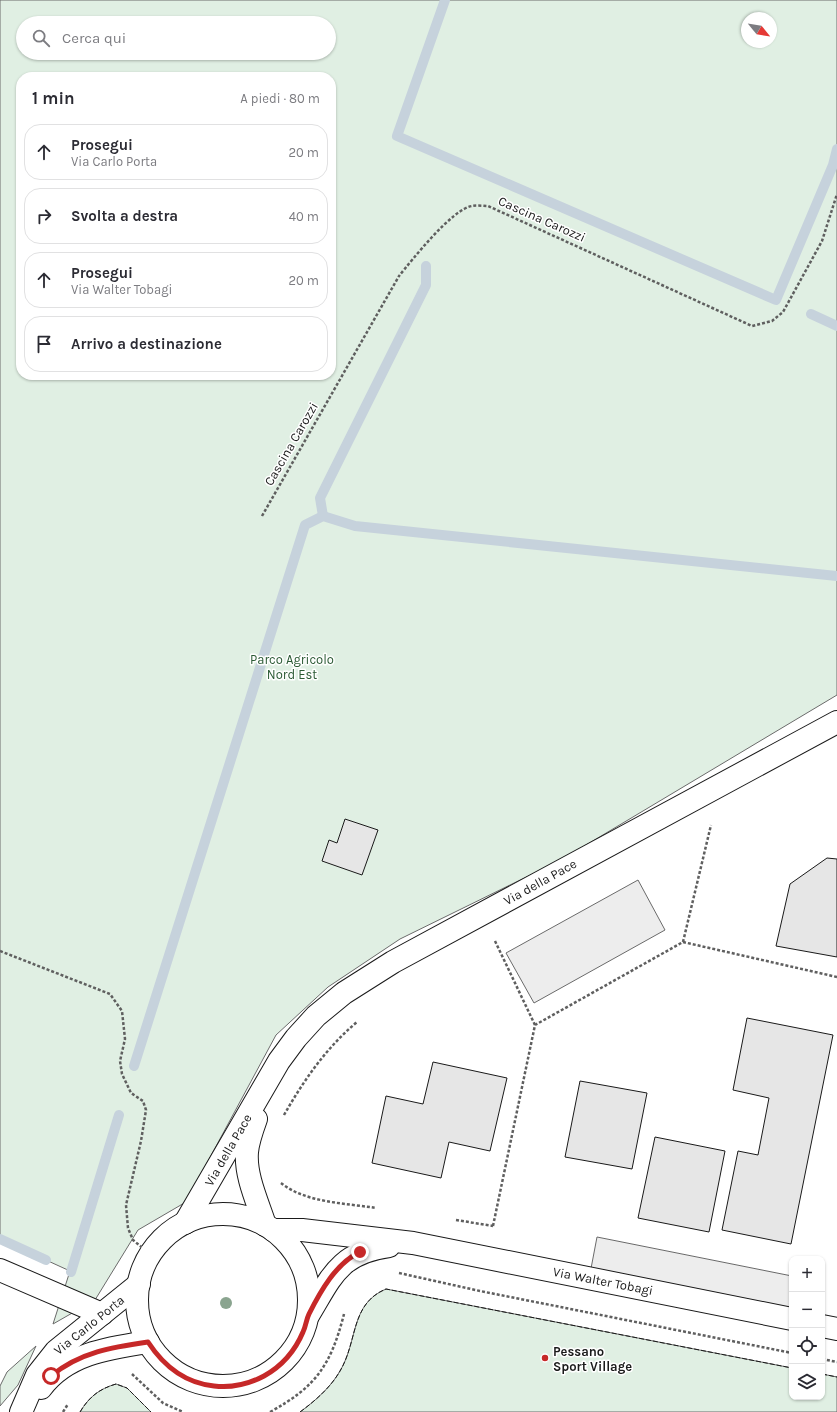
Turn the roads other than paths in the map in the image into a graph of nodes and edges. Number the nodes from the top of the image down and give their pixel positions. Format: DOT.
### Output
graph roads {
  1 [pos="837,722"];
  2 [pos="271,1076"];
  3 [pos="185,1223"];
  4 [pos="269,1228"];
  5 [pos="413,1243"];
  6 [pos="0,1270"];
  7 [pos="139,1284"];
  8 [pos="102,1314"];
  9 [pos="308,1316"];
  10 [pos="789,1318"];
  11 [pos="825,1327"];
  12 [pos="837,1329"];
  13 [pos="148,1342"];
  14 [pos="22,1412"];
  1 -- 2 [label="street, Via della Pace"];
  2 -- 3 [label="street, Via della Pace"];
  2 -- 4 [label="street, Via della Pace"];
  3 -- 4 [label="street"];
  3 -- 7 [label="street"];
  4 -- 5 [label="street, Via Walter Tobagi"];
  4 -- 9 [label="street"];
  5 -- 9 [label="street, Via Walter Tobagi"];
  5 -- 10 [label="street, Via Walter Tobagi"];
  6 -- 8 [label="street"];
  7 -- 8 [label="street, Via Carlo Porta"];
  7 -- 13 [label="street"];
  8 -- 14 [label="street, Via Carlo Porta"];
  9 -- 13 [label="street"];
  11 -- 12 [label="street"];
  13 -- 14 [label="street, Via Carlo Porta"];
}
